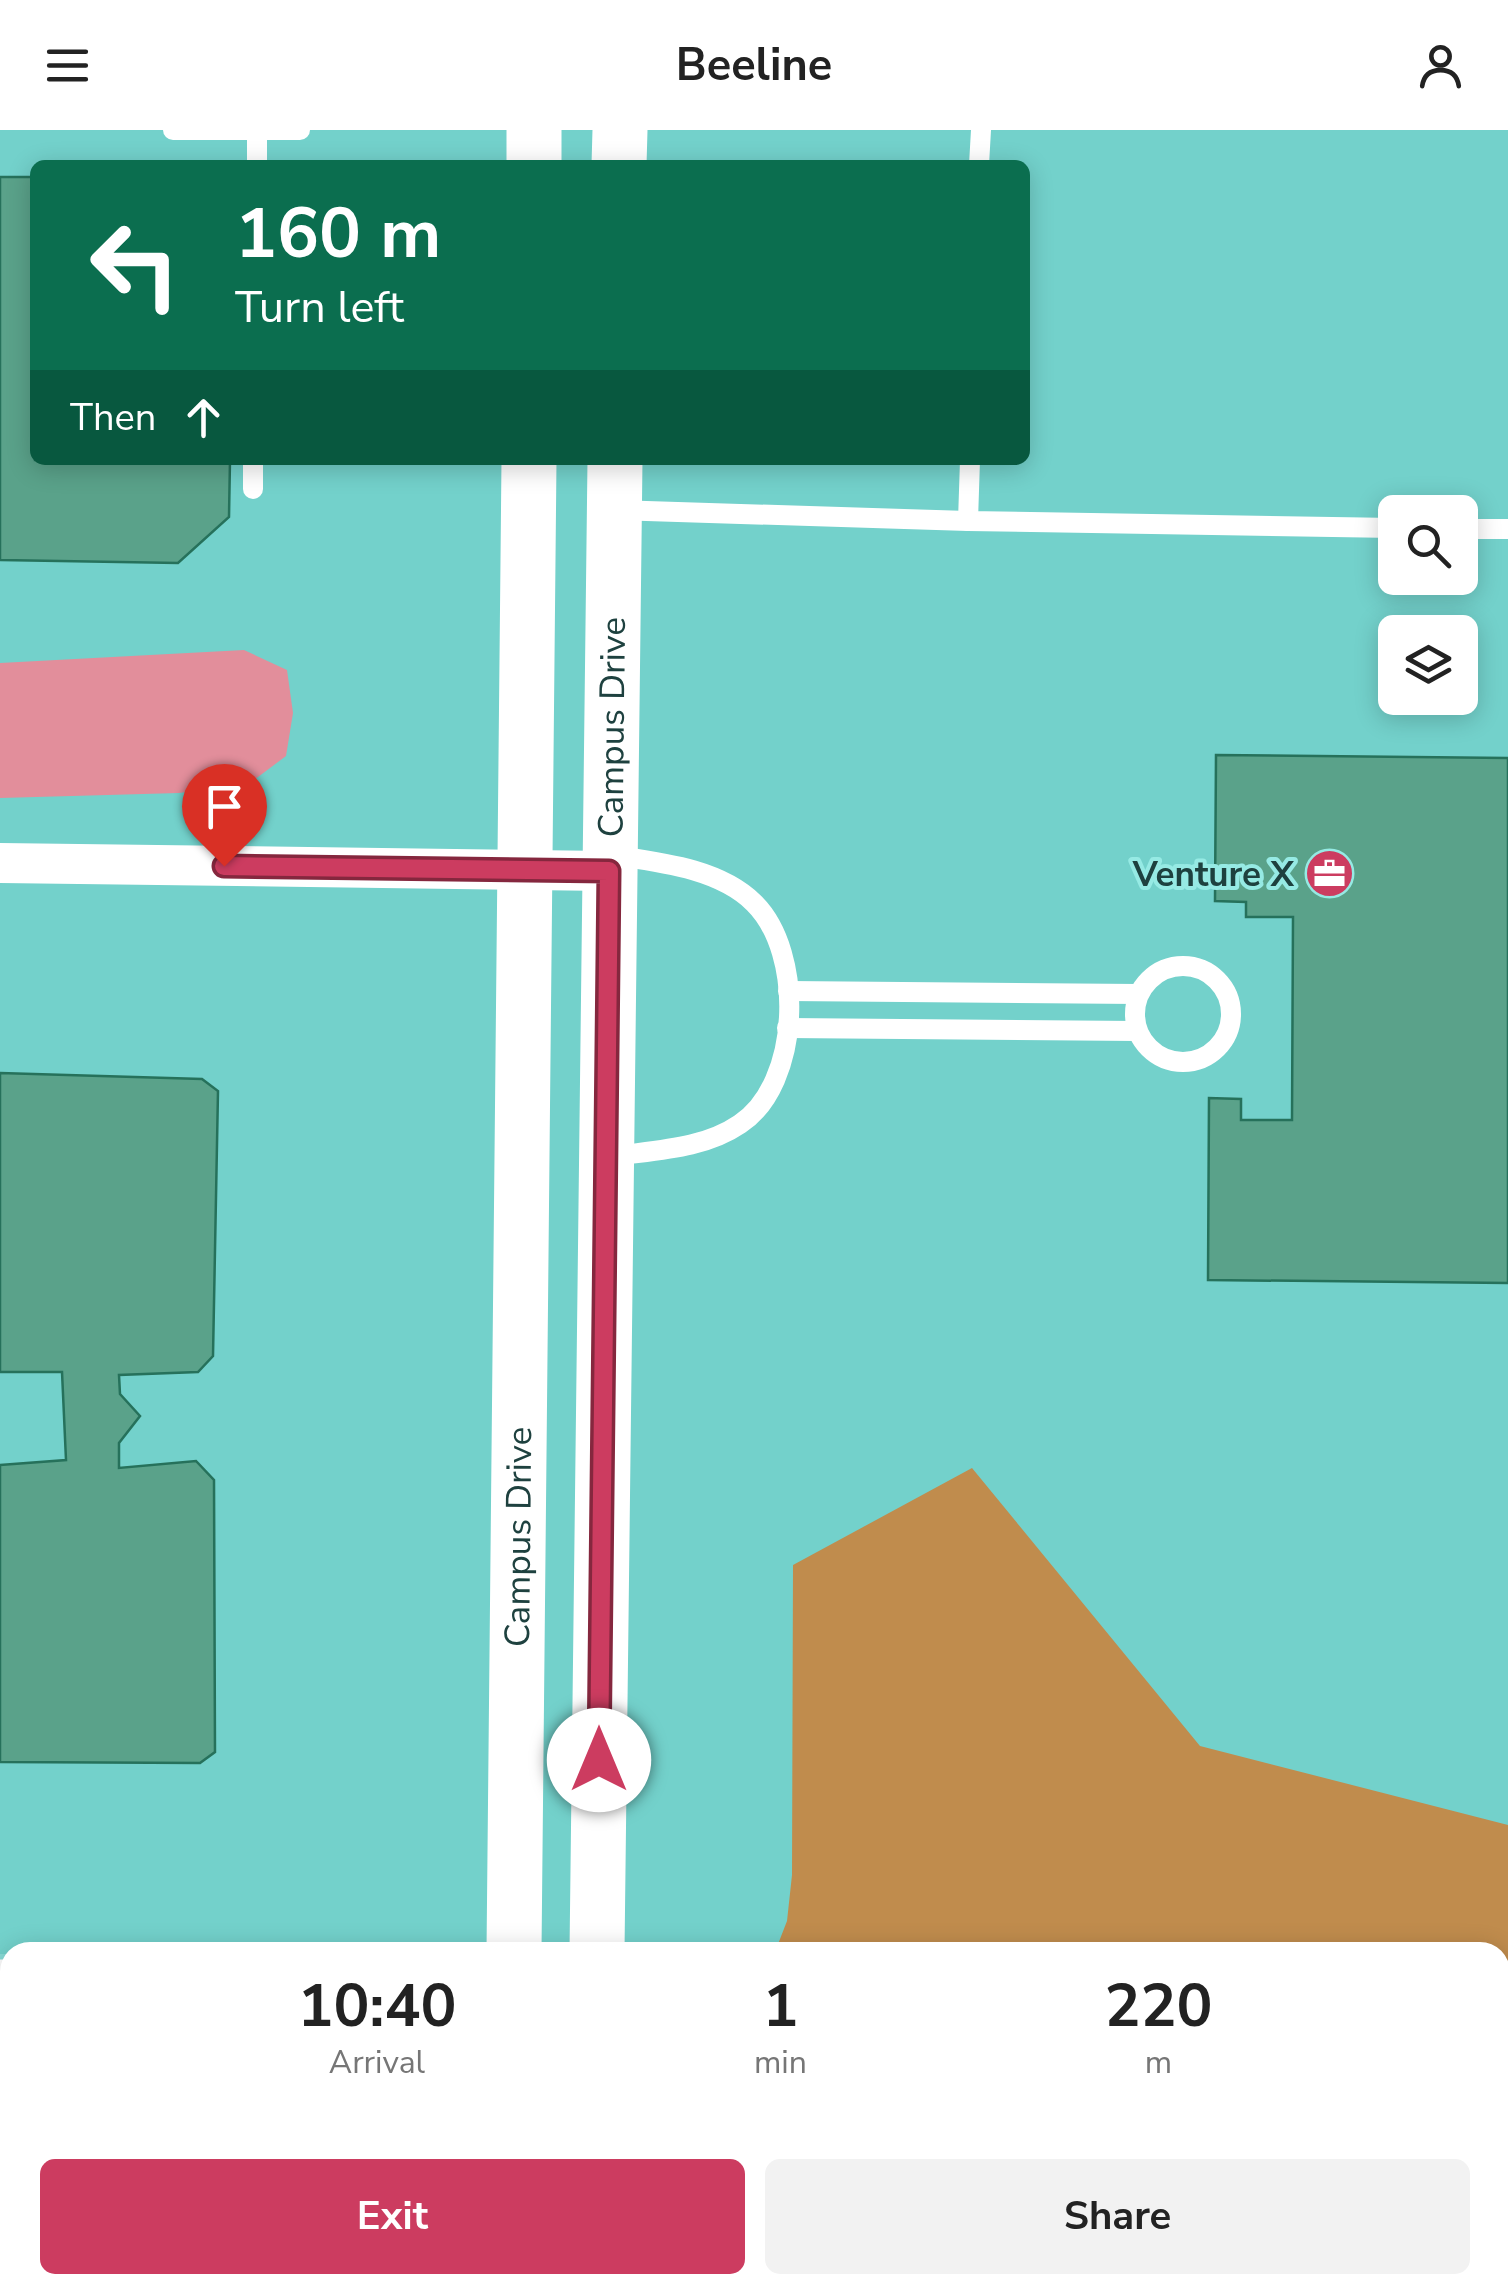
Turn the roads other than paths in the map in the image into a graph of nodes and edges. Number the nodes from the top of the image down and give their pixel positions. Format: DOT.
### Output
graph roads {
  1 [pos="173,130"];
  2 [pos="300,130"];
  3 [pos="534,130"];
  4 [pos="620,130"];
  5 [pos="980,130"];
  6 [pos="258,133"];
  7 [pos="257,160"];
  8 [pos="534,160"];
  9 [pos="619,160"];
  10 [pos="980,160"];
  11 [pos="253,465"];
  12 [pos="530,465"];
  13 [pos="970,465"];
  14 [pos="614,485"];
  15 [pos="253,489"];
  16 [pos="968,521"];
  17 [pos="1378,528"];
  18 [pos="1478,529"];
  19 [pos="1508,529"];
  20 [pos="0,863"];
  21 [pos="609,863"];
  22 [pos="524,869"];
  23 [pos="788,991"];
  24 [pos="1138,994"];
  25 [pos="787,1028"];
  26 [pos="1137,1031"];
  27 [pos="604,1158"];
  28 [pos="514,1942"];
  29 [pos="597,1942"];
  1 -- 6 [label="lane"];
  2 -- 6 [label="lane"];
  3 -- 8 [label="street"];
  4 -- 9 [label="street"];
  5 -- 10 [label="lane"];
  6 -- 7 [label="lane"];
  11 -- 15 [label="lane"];
  12 -- 22 [label="street, Campus Drive"];
  13 -- 16 [label="lane"];
  14 -- 16 [label="lane"];
  14 -- 21 [label="street, Campus Drive"];
  16 -- 17 [label="lane"];
  18 -- 19 [label="lane"];
  20 -- 22 [label="street"];
  21 -- 22 [label="street"];
  21 -- 23 [label="lane"];
  21 -- 27 [label="street, Campus Drive"];
  22 -- 28 [label="street, Campus Drive"];
  23 -- 24 [label="lane"];
  23 -- 25 [label="lane"];
  24 -- 26 [label="lane"];
  24 -- 26 [label="lane"];
  25 -- 26 [label="lane"];
  25 -- 27 [label="lane"];
  27 -- 29 [label="street, Campus Drive"];
}
